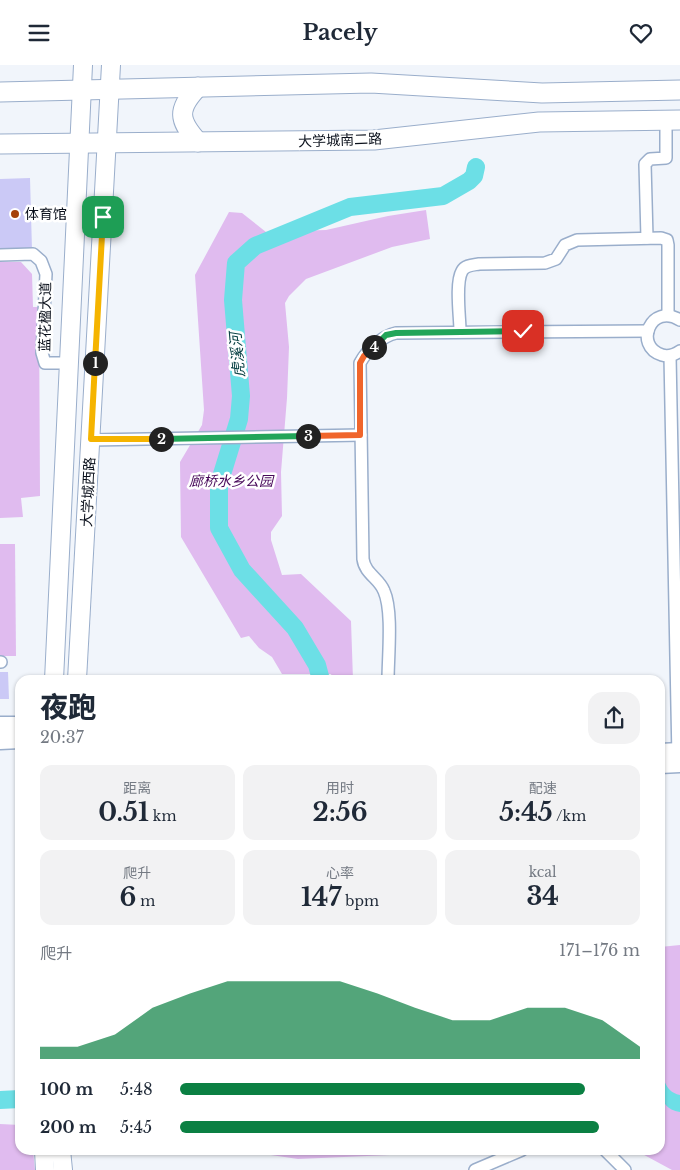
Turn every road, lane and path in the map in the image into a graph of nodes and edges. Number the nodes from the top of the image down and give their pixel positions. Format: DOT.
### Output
graph roads {
  1 [pos="83,65"];
  2 [pos="111,65"];
  3 [pos="198,87"];
  4 [pos="82,90"];
  5 [pos="110,90"];
  6 [pos="680,90"];
  7 [pos="0,92"];
  8 [pos="673,120"];
  9 [pos="198,142"];
  10 [pos="80,143"];
  11 [pos="107,143"];
  12 [pos="0,144"];
  13 [pos="647,238"];
  14 [pos="0,255"];
  15 [pos="668,315"];
  16 [pos="680,320"];
  17 [pos="460,331"];
  18 [pos="648,331"];
  19 [pos="675,353"];
  20 [pos="69,363"];
  21 [pos="360,435"];
  22 [pos="91,439"];
  23 [pos="54,675"];
  24 [pos="77,675"];
  25 [pos="388,675"];
  26 [pos="0,725"];
  27 [pos="15,725"];
  28 [pos="0,741"];
  29 [pos="15,741"];
  30 [pos="665,753"];
  31 [pos="679,757"];
  32 [pos="665,763"];
  33 [pos="44,1155"];
  34 [pos="62,1155"];
  35 [pos="514,1155"];
  36 [pos="610,1155"];
  37 [pos="495,1166"];
  38 [pos="45,1170"];
  39 [pos="63,1170"];
  40 [pos="476,1170"];
  41 [pos="625,1170"];
  1 -- 4 [label="main road, 大学城西路"];
  2 -- 5 [label="main road, 大学城西路"];
  3 -- 5 [label="highway"];
  3 -- 6 [label="highway"];
  3 -- 9 [label="highway"];
  4 -- 5 [label="highway"];
  4 -- 7 [label="highway"];
  4 -- 10 [label="main road, 大学城西路"];
  5 -- 11 [label="main road, 大学城西路"];
  8 -- 9 [label="highway, 大学城南二路"];
  8 -- 13 [label="street"];
  9 -- 11 [label="highway, 大学城南二路"];
  10 -- 11 [label="highway, 大学城南二路"];
  10 -- 12 [label="highway, 大学城南二路"];
  10 -- 20 [label="main road, 大学城西路"];
  11 -- 22 [label="main road, 大学城西路"];
  13 -- 15 [label="street"];
  13 -- 17 [label="street"];
  14 -- 20 [label="street, 蓝花楹大道"];
  15 -- 16 [label="street"];
  15 -- 18 [label="street"];
  17 -- 18 [label="street"];
  17 -- 21 [label="street"];
  18 -- 19 [label="street"];
  19 -- 31 [label="street"];
  20 -- 23 [label="main road, 大学城西路"];
  21 -- 22 [label="street"];
  21 -- 25 [label="street"];
  22 -- 24 [label="main road, 大学城西路"];
  26 -- 27 [label="main road"];
  28 -- 29 [label="main road"];
  30 -- 31 [label="main road"];
  31 -- 32 [label="main road"];
  33 -- 38 [label="main road"];
  34 -- 39 [label="main road"];
  35 -- 37 [label="street"];
  36 -- 41 [label="street"];
  37 -- 40 [label="street"];
}
